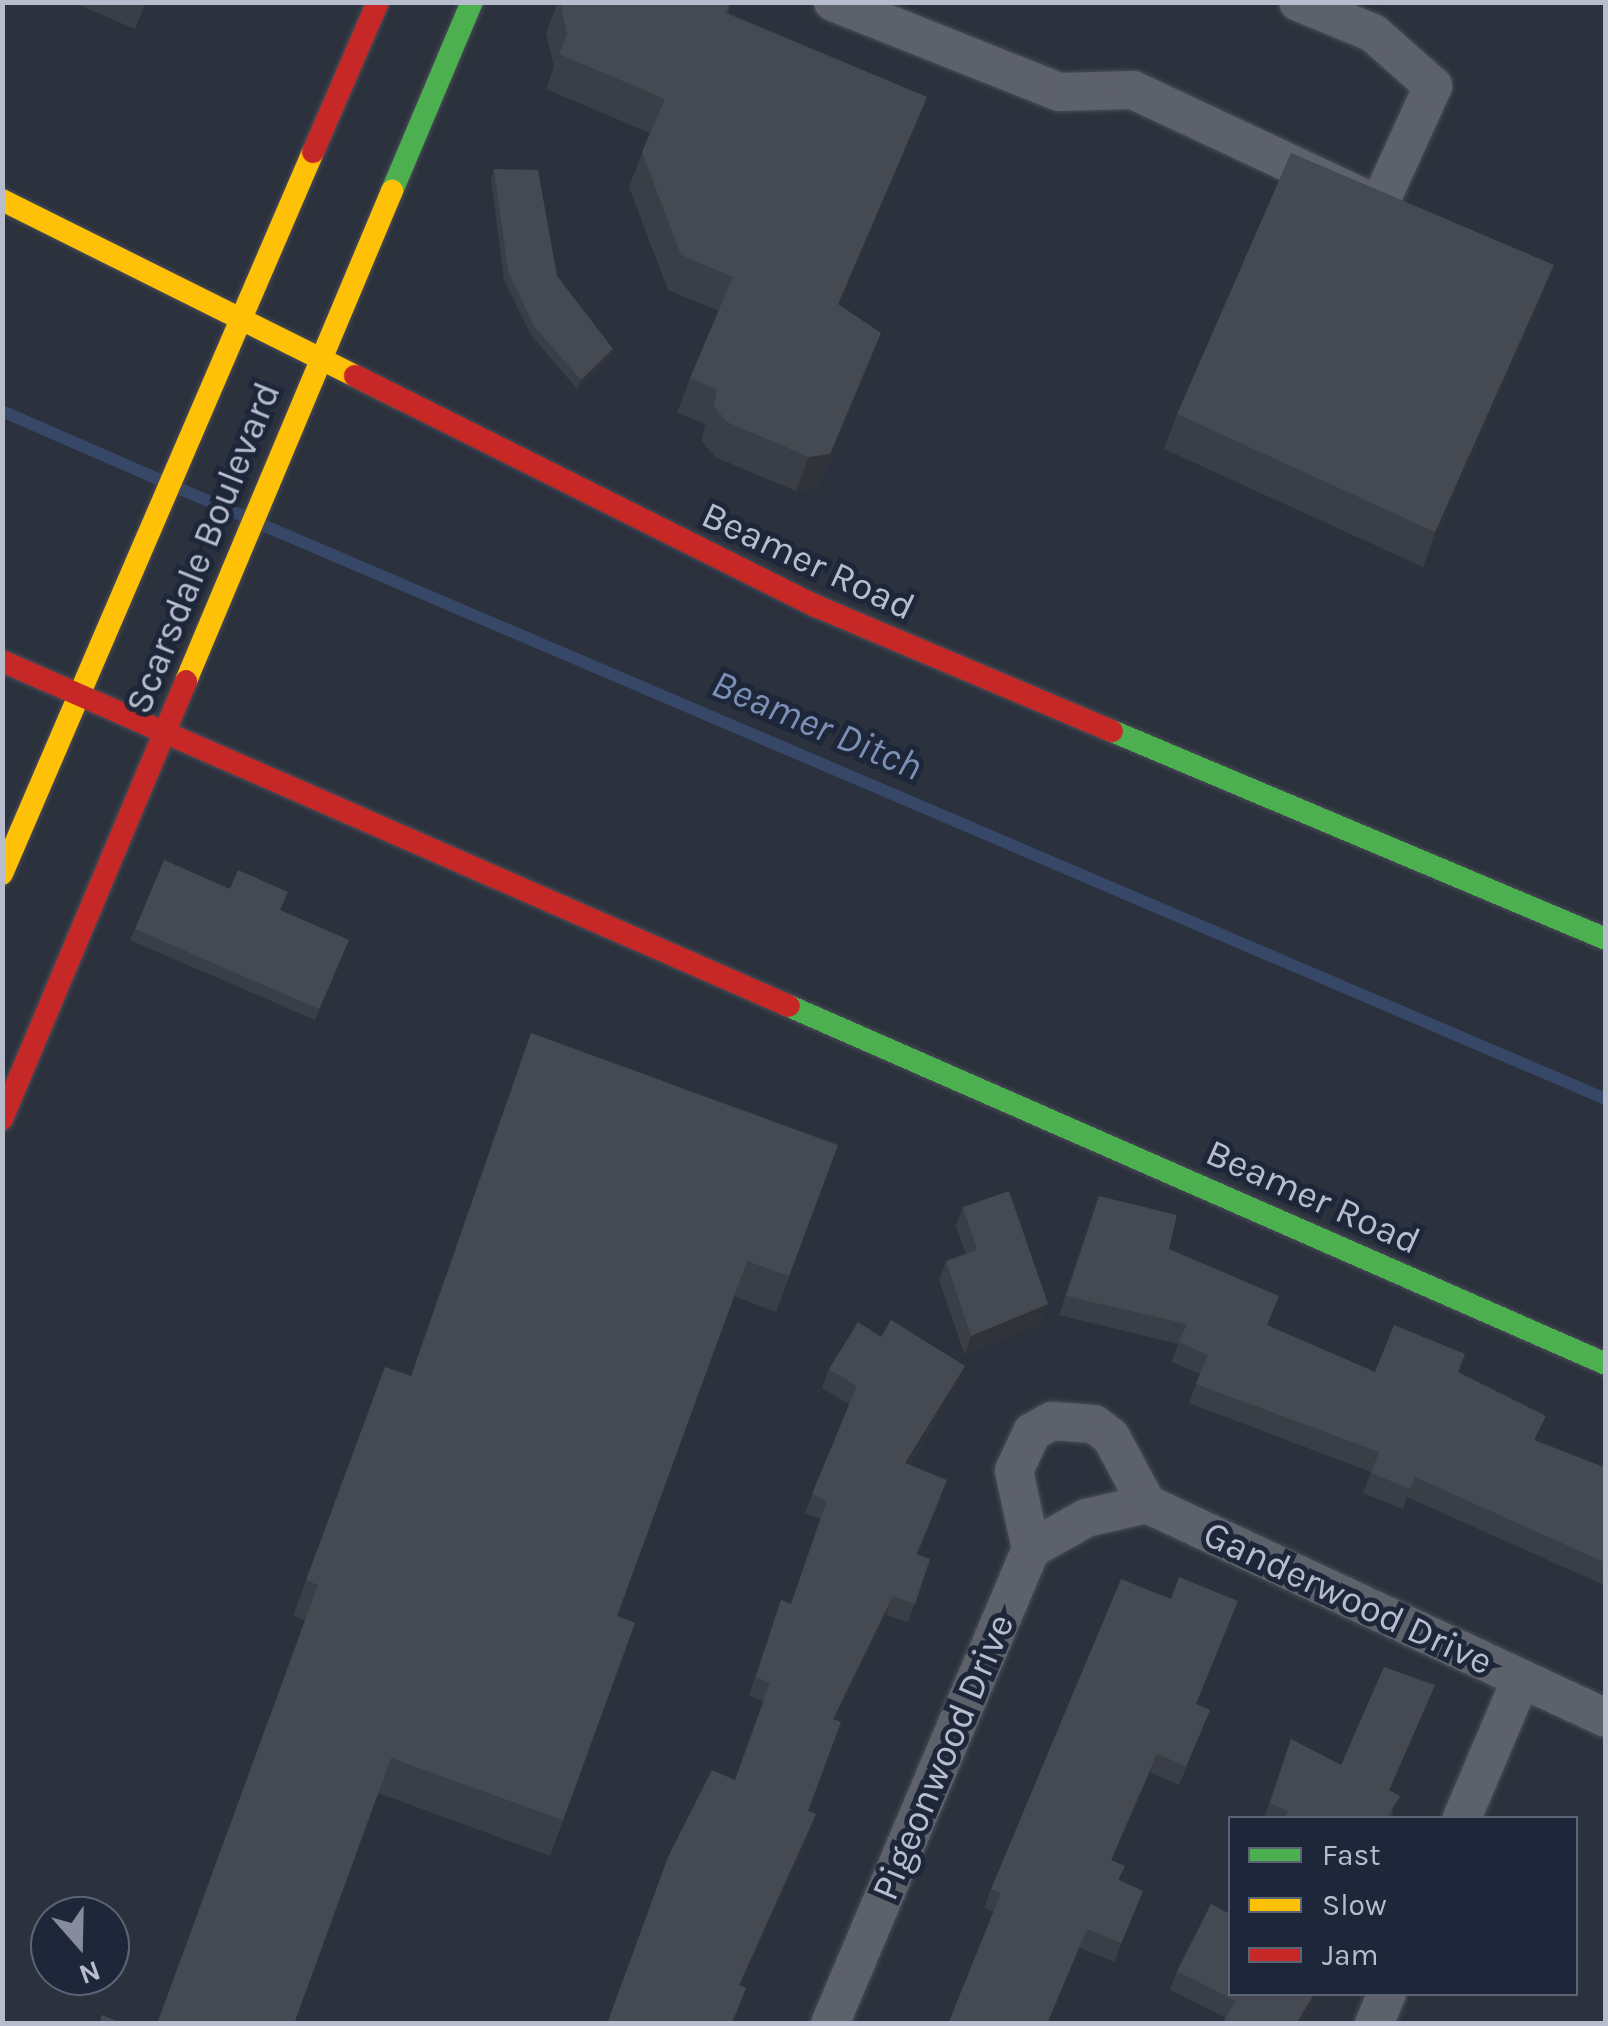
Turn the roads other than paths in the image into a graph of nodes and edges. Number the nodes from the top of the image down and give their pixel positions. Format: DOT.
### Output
graph roads {
  1 [pos="378,2"];
  2 [pos="472,2"];
  3 [pos="834,2"];
  4 [pos="1298,2"];
  5 [pos="2,200"];
  6 [pos="241,322"];
  7 [pos="314,362"];
  8 [pos="2,661"];
  9 [pos="84,696"];
  10 [pos="167,736"];
  11 [pos="2,874"];
  12 [pos="1606,939"];
  13 [pos="2,1119"];
  14 [pos="1606,1364"];
  15 [pos="1148,1504"];
  16 [pos="1031,1549"];
  17 [pos="1521,1679"];
  18 [pos="1606,1718"];
  19 [pos="1463,1816"];
  20 [pos="1385,1996"];
  21 [pos="830,2024"];
  22 [pos="1374,2024"];
  1 -- 6 [label="main road, Scarsdale Boulevard"];
  2 -- 7 [label="main road, Scarsdale Boulevard"];
  3 -- 4 [label="street"];
  5 -- 6 [label="main road, Beamer Road"];
  6 -- 7 [label="main road, Beamer Road"];
  6 -- 9 [label="main road, Scarsdale Boulevard"];
  7 -- 10 [label="main road, Scarsdale Boulevard"];
  7 -- 12 [label="main road, Beamer Road"];
  8 -- 9 [label="main road, Beamer Road"];
  9 -- 10 [label="main road, Beamer Road"];
  9 -- 11 [label="main road, Scarsdale Boulevard"];
  10 -- 13 [label="main road, Scarsdale Boulevard"];
  10 -- 14 [label="main road, Beamer Road"];
  15 -- 16 [label="street"];
  15 -- 16 [label="street"];
  15 -- 17 [label="street, Ganderwood Drive"];
  16 -- 21 [label="street, Pigeonwood Drive"];
  17 -- 18 [label="street, Ganderwood Drive"];
  17 -- 19 [label="street"];
  20 -- 22 [label="street"];
}
